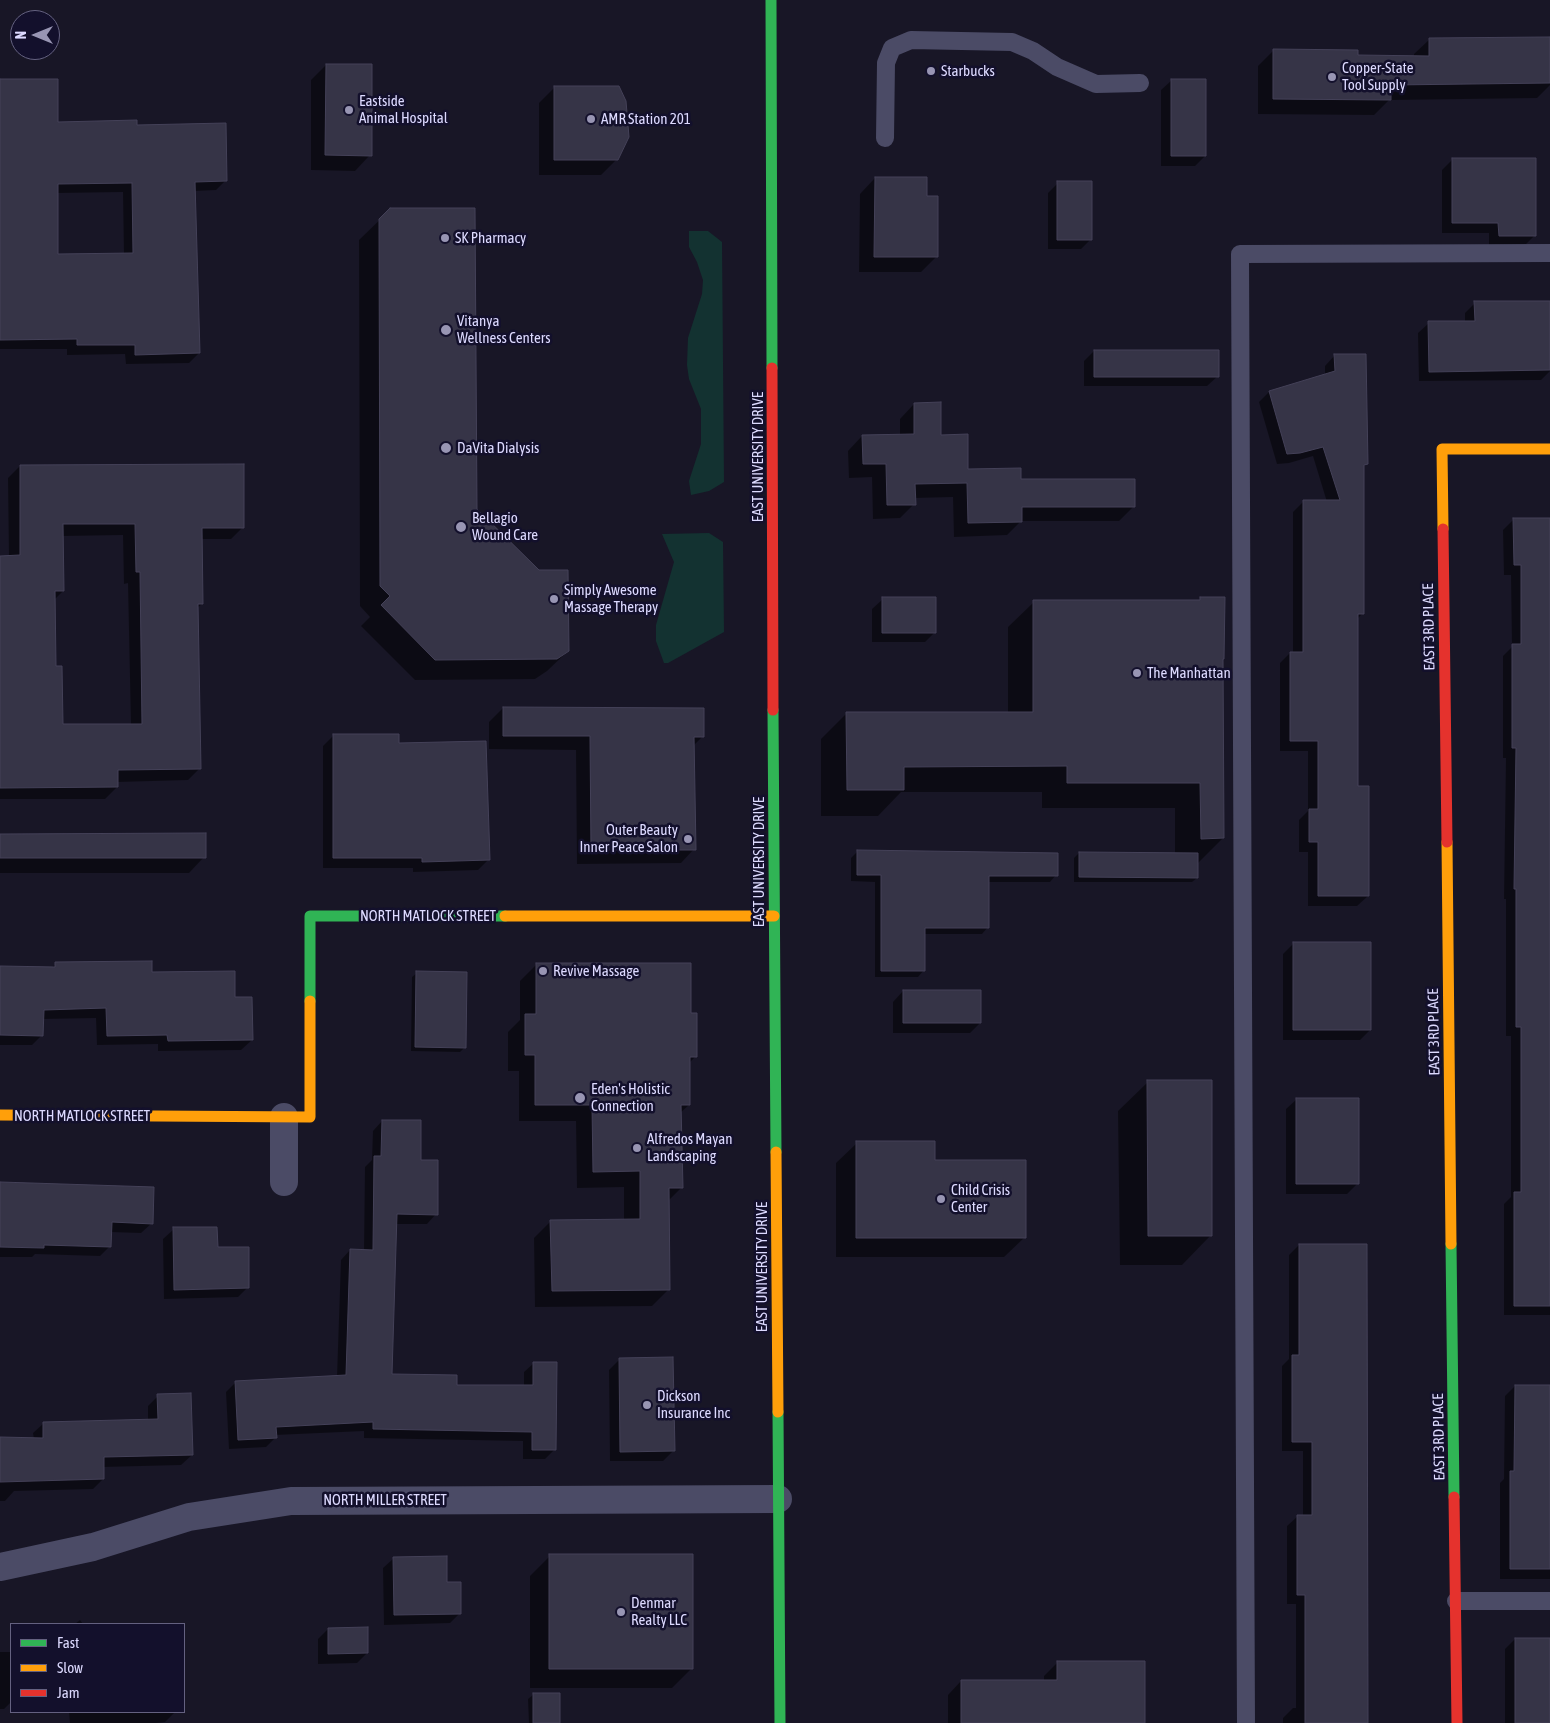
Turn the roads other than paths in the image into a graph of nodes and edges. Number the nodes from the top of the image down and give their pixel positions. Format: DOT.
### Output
graph roads {
  1 [pos="771,0"];
  2 [pos="1140,83"];
  3 [pos="885,138"];
  4 [pos="1550,253"];
  5 [pos="1550,449"];
  6 [pos="774,916"];
  7 [pos="0,1115"];
  8 [pos="284,1117"];
  9 [pos="284,1182"];
  10 [pos="778,1499"];
  11 [pos="0,1567"];
  12 [pos="1456,1601"];
  13 [pos="1550,1601"];
  14 [pos="780,1723"];
  15 [pos="1246,1723"];
  16 [pos="1457,1723"];
  1 -- 6 [label="street, EAST UNIVERSITY DRIVE"];
  2 -- 3 [label="lane"];
  4 -- 15 [label="lane"];
  5 -- 12 [label="street, EAST 3RD PLACE"];
  6 -- 8 [label="street, NORTH MATLOCK STREET"];
  6 -- 10 [label="street, EAST UNIVERSITY DRIVE"];
  7 -- 8 [label="street, NORTH MATLOCK STREET"];
  8 -- 9 [label="street"];
  10 -- 11 [label="street, NORTH MILLER STREET"];
  10 -- 14 [label="street, EAST UNIVERSITY DRIVE"];
  12 -- 13 [label="lane"];
  12 -- 16 [label="street, EAST 3RD PLACE"];
}
